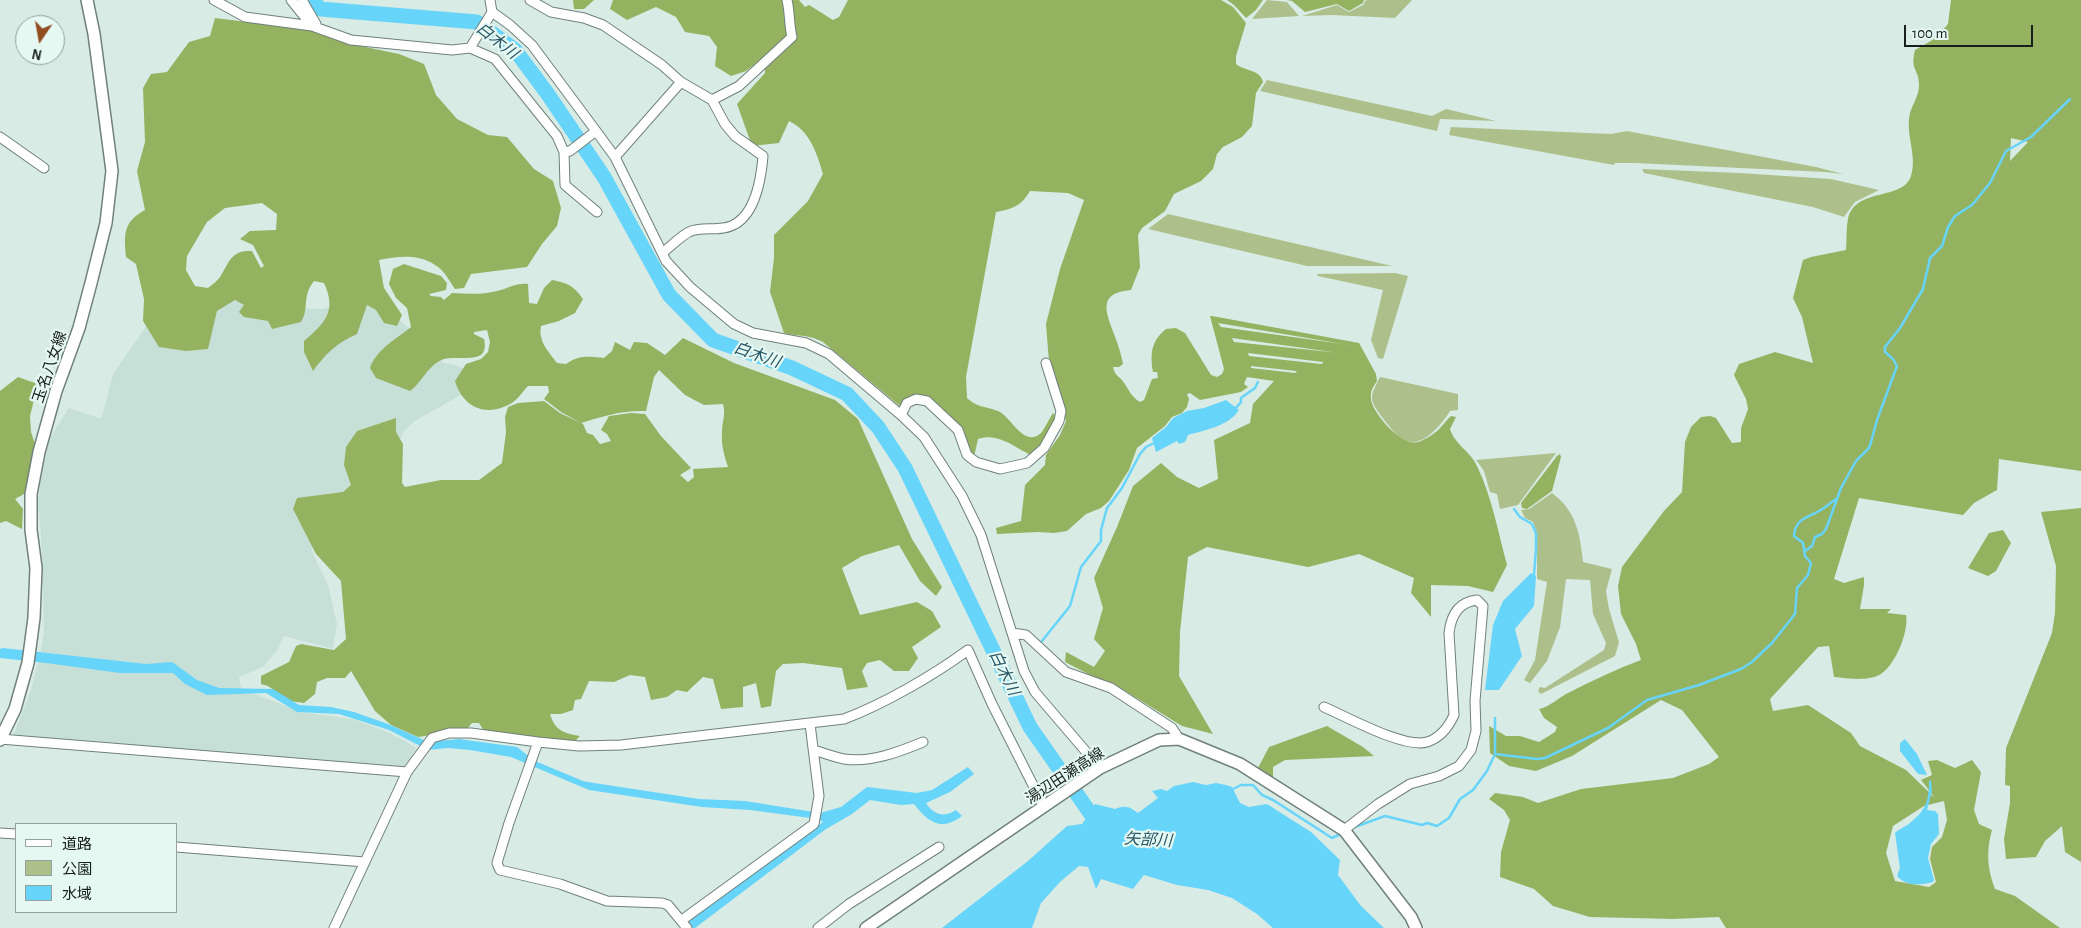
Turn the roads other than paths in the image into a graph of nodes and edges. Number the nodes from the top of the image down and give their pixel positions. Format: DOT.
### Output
graph roads {
  1 [pos="87,0"];
  2 [pos="214,0"];
  3 [pos="291,0"];
  4 [pos="302,0"];
  5 [pos="490,0"];
  6 [pos="530,0"];
  7 [pos="787,0"];
  8 [pos="490,16"];
  9 [pos="315,27"];
  10 [pos="470,48"];
  11 [pos="682,82"];
  12 [pos="712,100"];
  13 [pos="596,131"];
  14 [pos="0,137"];
  15 [pos="567,152"];
  16 [pos="615,157"];
  17 [pos="44,168"];
  18 [pos="597,212"];
  19 [pos="662,253"];
  20 [pos="1046,363"];
  21 [pos="901,415"];
  22 [pos="1012,633"];
  23 [pos="1324,707"];
  24 [pos="810,724"];
  25 [pos="1179,738"];
  26 [pos="0,740"];
  27 [pos="538,742"];
  28 [pos="923,742"];
  29 [pos="814,750"];
  30 [pos="1096,771"];
  31 [pos="407,772"];
  32 [pos="1044,807"];
  33 [pos="1344,830"];
  34 [pos="0,833"];
  35 [pos="15,834"];
  36 [pos="178,847"];
  37 [pos="939,847"];
  38 [pos="365,862"];
  39 [pos="685,924"];
  40 [pos="334,928"];
  41 [pos="818,928"];
  42 [pos="866,928"];
  43 [pos="1416,928"];
  1 -- 26 [label="main road, 玉名八女線"];
  2 -- 9 [label="street"];
  3 -- 9 [label="street"];
  4 -- 9 [label="street"];
  5 -- 8 [label="street"];
  6 -- 11 [label="street"];
  7 -- 12 [label="street"];
  8 -- 10 [label="street"];
  8 -- 13 [label="street"];
  9 -- 10 [label="street"];
  10 -- 15 [label="street"];
  11 -- 12 [label="street"];
  11 -- 16 [label="street"];
  12 -- 19 [label="street"];
  13 -- 15 [label="street"];
  13 -- 16 [label="street"];
  14 -- 17 [label="street"];
  15 -- 18 [label="street"];
  16 -- 19 [label="street"];
  19 -- 21 [label="street"];
  20 -- 21 [label="street"];
  21 -- 22 [label="street"];
  22 -- 25 [label="street"];
  22 -- 30 [label="street"];
  23 -- 33 [label="street"];
  24 -- 27 [label="street"];
  24 -- 29 [label="street"];
  24 -- 32 [label="street"];
  25 -- 30 [label="main road, 湯辺田瀬高線"];
  25 -- 33 [label="main road"];
  26 -- 31 [label="street"];
  27 -- 31 [label="street"];
  27 -- 39 [label="street"];
  28 -- 29 [label="street"];
  29 -- 39 [label="street"];
  30 -- 32 [label="main road, 湯辺田瀬高線"];
  31 -- 38 [label="street"];
  32 -- 42 [label="main road, 湯辺田瀬高線"];
  33 -- 43 [label="main road"];
  34 -- 35 [label="street"];
  36 -- 38 [label="street"];
  37 -- 41 [label="street"];
  38 -- 40 [label="street"];
}
